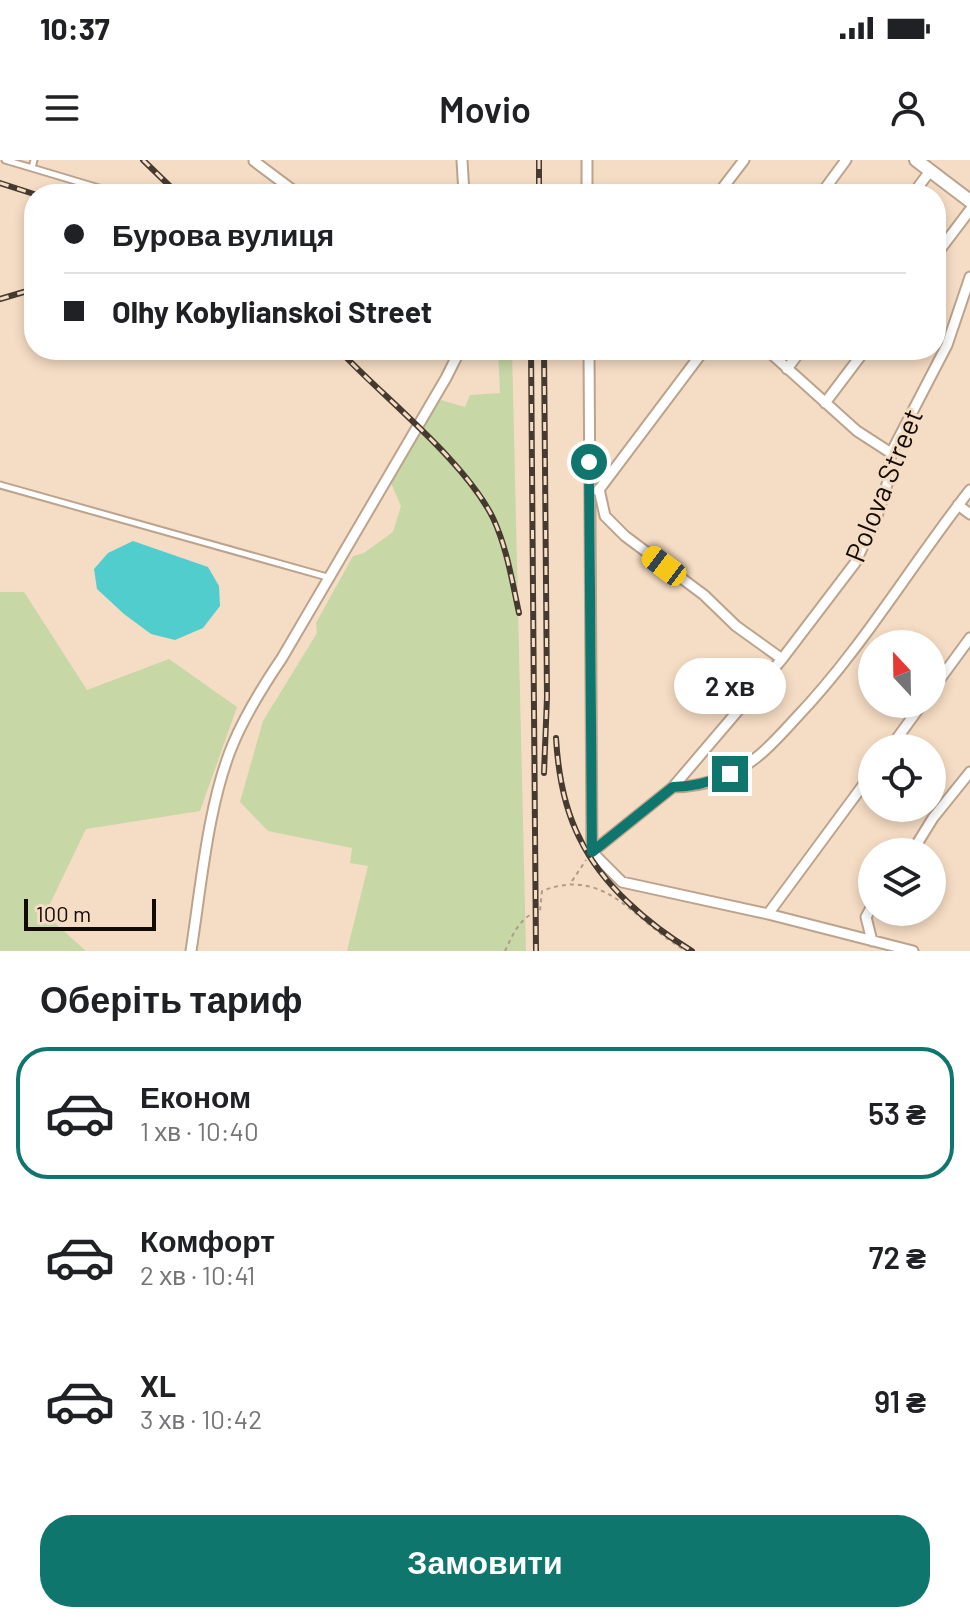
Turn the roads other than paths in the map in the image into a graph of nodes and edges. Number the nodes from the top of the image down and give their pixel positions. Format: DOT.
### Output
graph roads {
  1 [pos="5,160"];
  2 [pos="34,160"];
  3 [pos="462,160"];
  4 [pos="587,160"];
  5 [pos="744,160"];
  6 [pos="846,160"];
  7 [pos="916,160"];
  8 [pos="254,161"];
  9 [pos="32,168"];
  10 [pos="930,171"];
  11 [pos="86,184"];
  12 [pos="285,184"];
  13 [pos="463,184"];
  14 [pos="587,184"];
  15 [pos="726,184"];
  16 [pos="828,184"];
  17 [pos="920,184"];
  18 [pos="970,201"];
  19 [pos="970,210"];
  20 [pos="946,242"];
  21 [pos="970,277"];
  22 [pos="946,347"];
  23 [pos="455,360"];
  24 [pos="589,360"];
  25 [pos="696,360"];
  26 [pos="778,360"];
  27 [pos="794,360"];
  28 [pos="857,360"];
  29 [pos="939,360"];
  30 [pos="787,369"];
  31 [pos="825,403"];
  32 [pos="891,453"];
  33 [pos="0,485"];
  34 [pos="599,489"];
  35 [pos="970,490"];
  36 [pos="590,502"];
  37 [pos="958,505"];
  38 [pos="970,514"];
  39 [pos="327,577"];
  40 [pos="970,638"];
  41 [pos="782,659"];
  42 [pos="946,671"];
  43 [pos="970,772"];
  44 [pos="673,787"];
  45 [pos="858,792"];
  46 [pos="921,838"];
  47 [pos="592,852"];
  48 [pos="768,914"];
  49 [pos="868,926"];
  50 [pos="872,941"];
  51 [pos="191,951"];
  52 [pos="913,951"];
  1 -- 9 [label="lane"];
  2 -- 9 [label="lane"];
  3 -- 13 [label="street"];
  4 -- 14 [label="street"];
  5 -- 15 [label="street"];
  6 -- 16 [label="street"];
  7 -- 10 [label="main road"];
  8 -- 12 [label="street"];
  9 -- 11 [label="lane"];
  10 -- 17 [label="street"];
  10 -- 18 [label="main road"];
  19 -- 20 [label="street"];
  21 -- 22 [label="street, Polova Street"];
  23 -- 39 [label="street"];
  24 -- 36 [label="street"];
  25 -- 34 [label="street"];
  26 -- 30 [label="street"];
  27 -- 30 [label="street"];
  28 -- 31 [label="street"];
  29 -- 32 [label="street, Polova Street"];
  30 -- 31 [label="street"];
  31 -- 32 [label="street"];
  32 -- 41 [label="street, Polova Street"];
  33 -- 39 [label="lane"];
  34 -- 36 [label="street"];
  34 -- 41 [label="street"];
  35 -- 37 [label="street"];
  36 -- 47 [label="street"];
  37 -- 38 [label="street"];
  37 -- 44 [label="street"];
  39 -- 51 [label="street"];
  40 -- 42 [label="street"];
  41 -- 44 [label="street, Polova Street"];
  43 -- 46 [label="street"];
  44 -- 47 [label="street, Polova Street"];
  45 -- 48 [label="street"];
  47 -- 48 [label="street"];
  48 -- 50 [label="street"];
  49 -- 50 [label="street"];
  50 -- 52 [label="street"];
}
